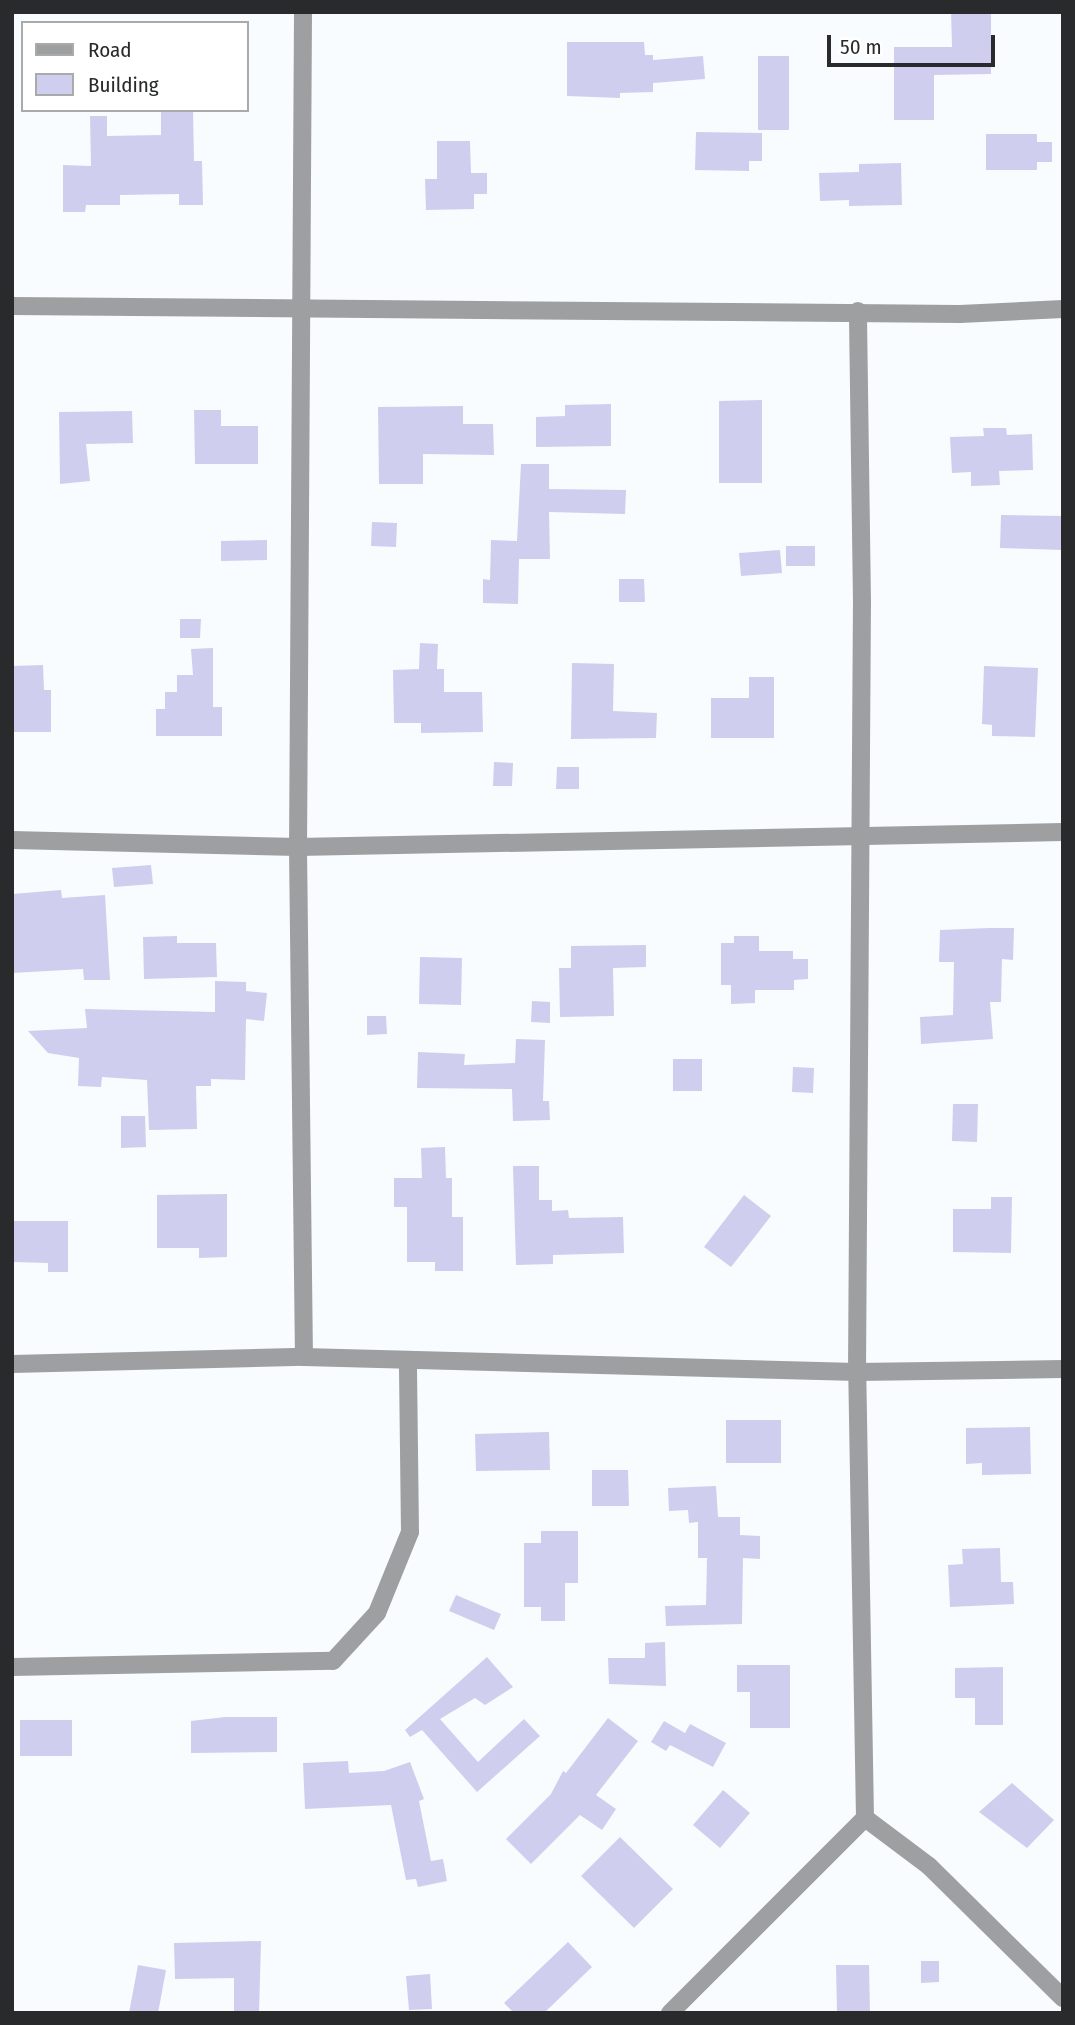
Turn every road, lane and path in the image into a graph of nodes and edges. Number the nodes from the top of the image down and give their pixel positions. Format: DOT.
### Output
graph roads {
  1 [pos="303,12"];
  2 [pos="12,306"];
  3 [pos="299,307"];
  4 [pos="1063,309"];
  5 [pos="858,311"];
  6 [pos="1063,832"];
  7 [pos="860,834"];
  8 [pos="12,840"];
  9 [pos="298,847"];
  10 [pos="304,1357"];
  11 [pos="408,1360"];
  12 [pos="12,1364"];
  13 [pos="1063,1369"];
  14 [pos="858,1372"];
  15 [pos="12,1667"];
  16 [pos="865,1818"];
  17 [pos="1063,1998"];
  18 [pos="670,2013"];
  1 -- 3 [label="street"];
  2 -- 3 [label="street"];
  3 -- 5 [label="street"];
  3 -- 9 [label="street"];
  4 -- 5 [label="street"];
  5 -- 7 [label="street"];
  6 -- 7 [label="street"];
  7 -- 9 [label="street"];
  7 -- 14 [label="street"];
  8 -- 9 [label="street"];
  9 -- 10 [label="street"];
  10 -- 11 [label="street"];
  10 -- 12 [label="street"];
  11 -- 14 [label="street"];
  11 -- 15 [label="street"];
  13 -- 14 [label="street"];
  14 -- 16 [label="street"];
  16 -- 17 [label="street"];
  16 -- 18 [label="street"];
}
